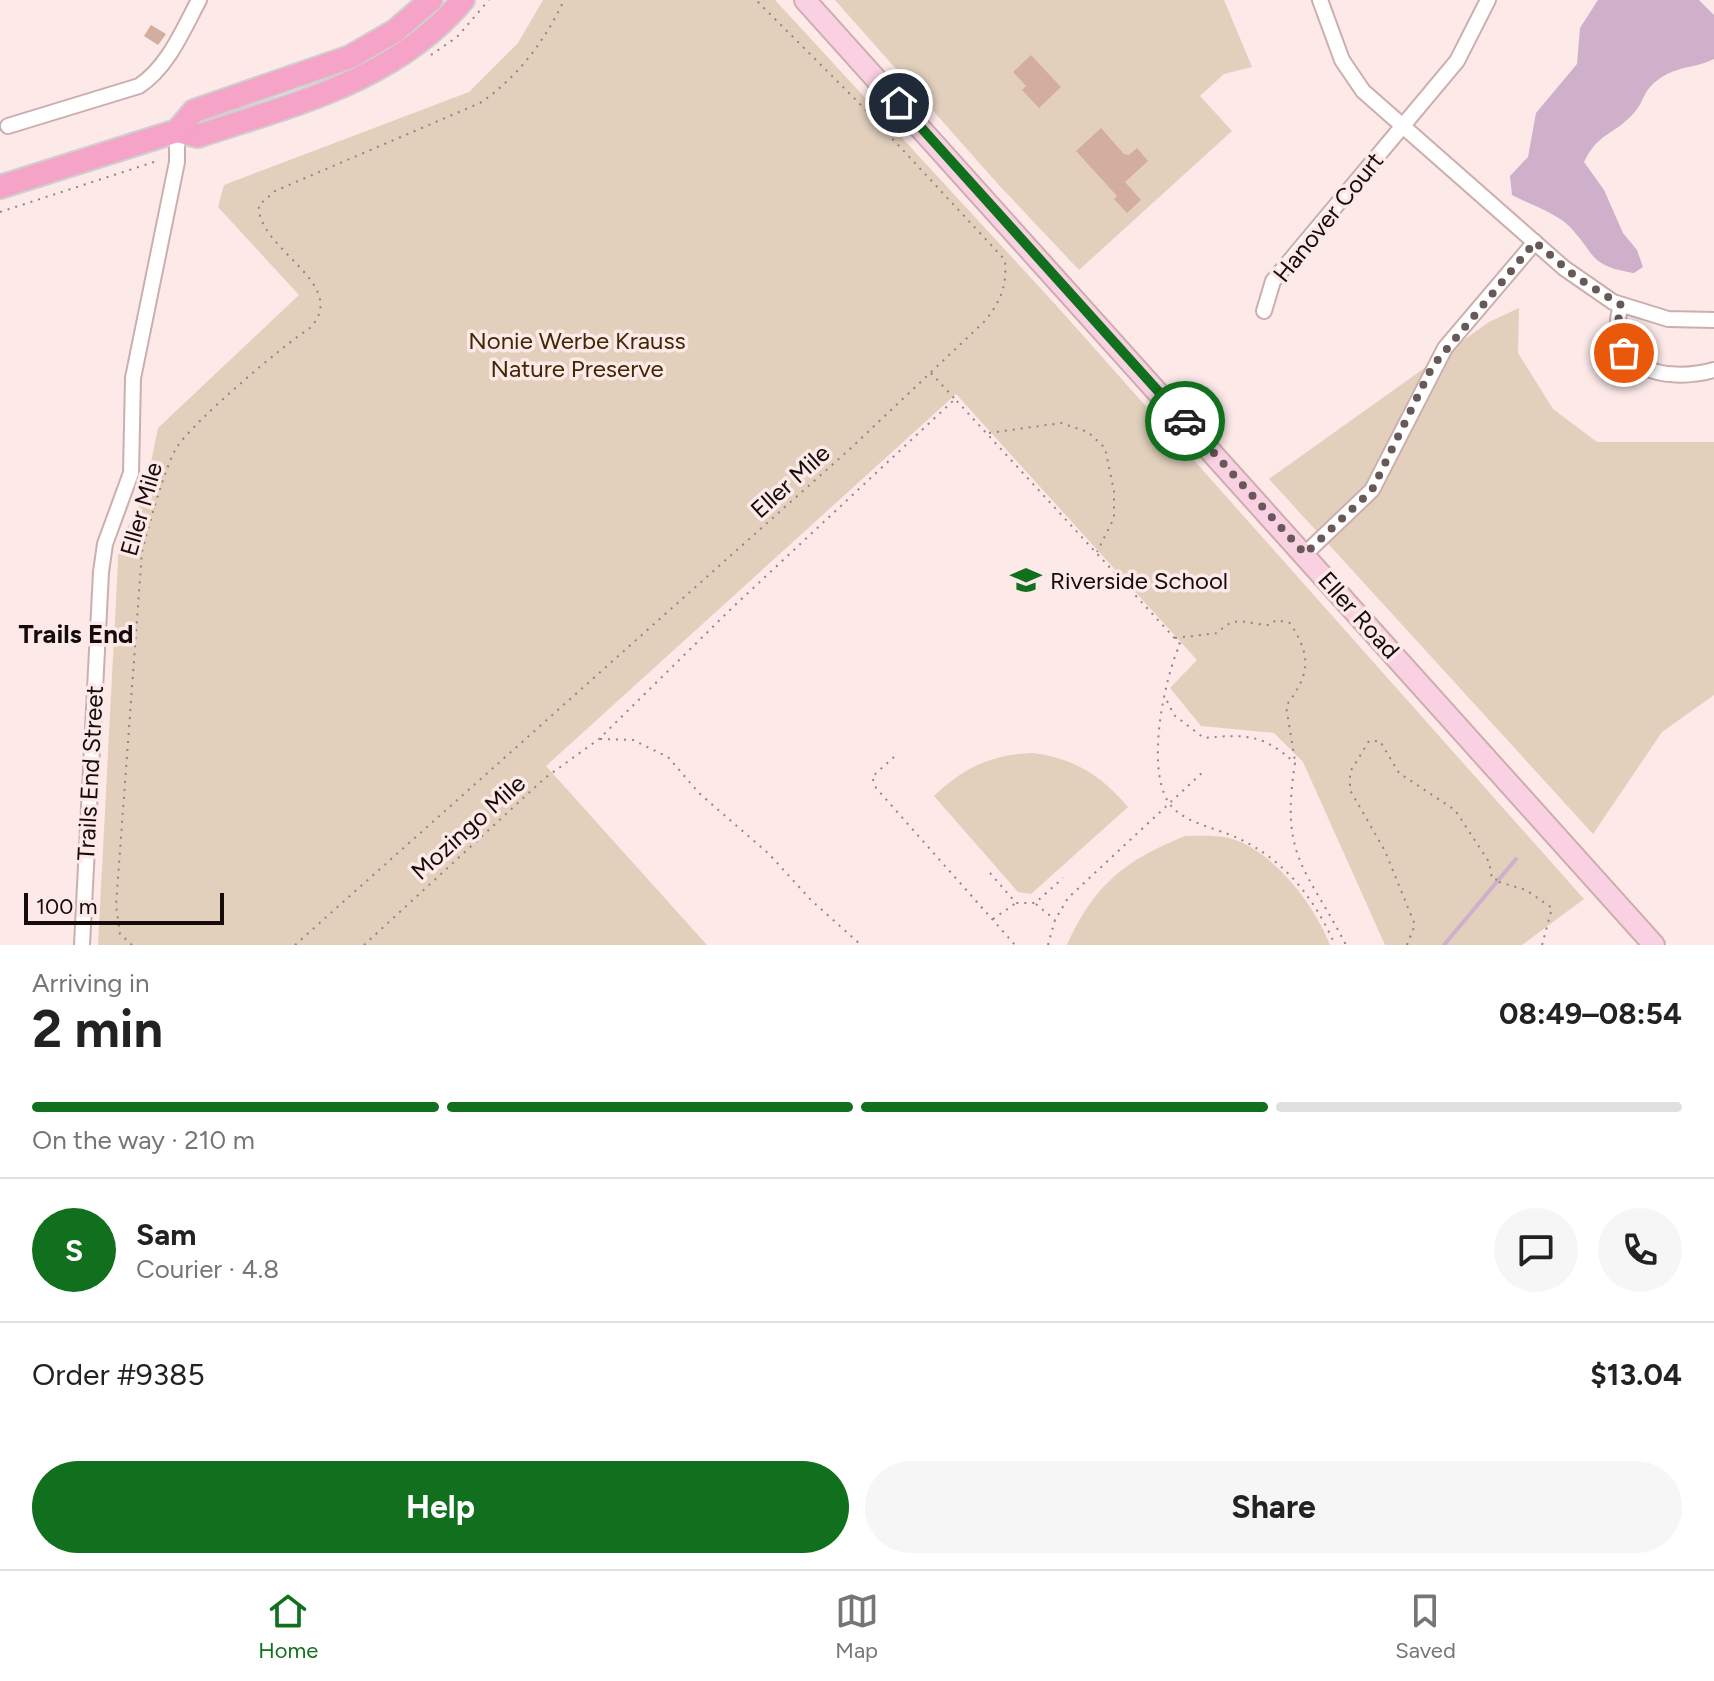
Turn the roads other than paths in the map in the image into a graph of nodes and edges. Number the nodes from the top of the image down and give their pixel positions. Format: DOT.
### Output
graph roads {
  1 [pos="199,0"];
  2 [pos="431,0"];
  3 [pos="463,0"];
  4 [pos="805,0"];
  5 [pos="1320,0"];
  6 [pos="1488,0"];
  7 [pos="8,126"];
  8 [pos="1401,127"];
  9 [pos="177,131"];
  10 [pos="0,187"];
  11 [pos="1535,242"];
  12 [pos="1621,305"];
  13 [pos="1264,311"];
  14 [pos="1714,320"];
  15 [pos="1714,370"];
  16 [pos="1305,554"];
  17 [pos="82,945"];
  18 [pos="1654,945"];
  1 -- 7 [label="street"];
  2 -- 9 [label="main road"];
  3 -- 9 [label="main road"];
  4 -- 16 [label="street, Eller Road"];
  5 -- 8 [label="street"];
  6 -- 8 [label="street, Hanover Court"];
  8 -- 11 [label="street"];
  8 -- 13 [label="street, Hanover Court"];
  9 -- 10 [label="main road"];
  9 -- 17 [label="street, Trails End Street"];
  11 -- 12 [label="street"];
  11 -- 16 [label="street"];
  12 -- 14 [label="street"];
  12 -- 15 [label="street"];
  16 -- 18 [label="street, Eller Road"];
}
